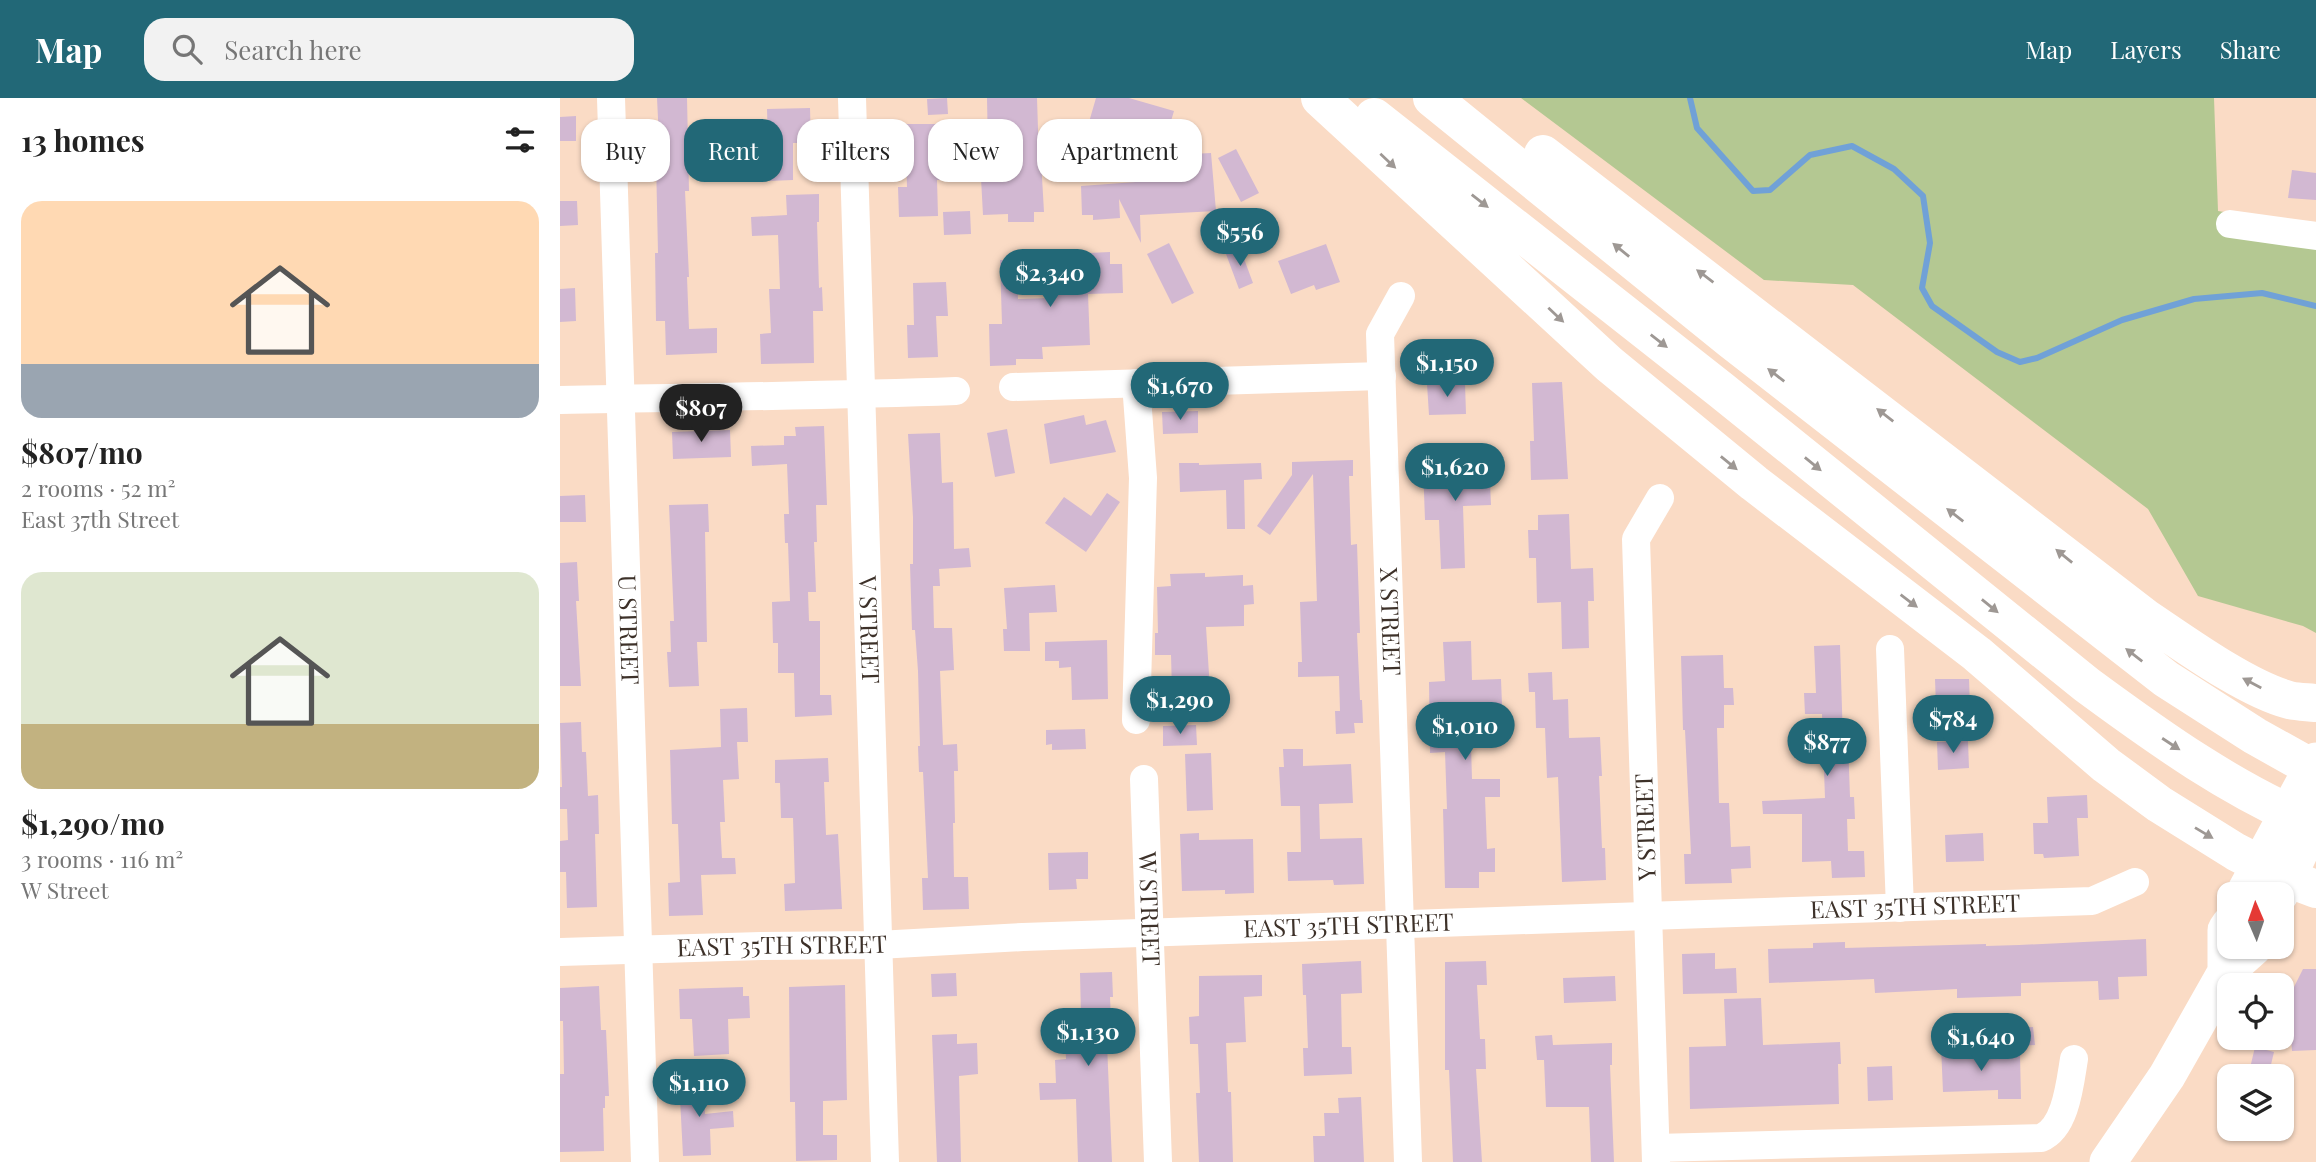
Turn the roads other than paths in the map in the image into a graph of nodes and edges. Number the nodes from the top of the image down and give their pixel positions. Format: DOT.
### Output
graph roads {
  1 [pos="611,98"];
  2 [pos="852,98"];
  3 [pos="1320,98"];
  4 [pos="1350,98"];
  5 [pos="1432,98"];
  6 [pos="1470,98"];
  7 [pos="2230,224"];
  8 [pos="2316,236"];
  9 [pos="1401,296"];
  10 [pos="1381,376"];
  11 [pos="1136,383"];
  12 [pos="1013,387"];
  13 [pos="956,391"];
  14 [pos="861,395"];
  15 [pos="621,399"];
  16 [pos="560,400"];
  17 [pos="1660,498"];
  18 [pos="1890,649"];
  19 [pos="2316,704"];
  20 [pos="1136,720"];
  21 [pos="2316,761"];
  22 [pos="2316,769"];
  23 [pos="1144,779"];
  24 [pos="2289,860"];
  25 [pos="2135,882"];
  26 [pos="1900,908"];
  27 [pos="1648,916"];
  28 [pos="1400,924"];
  29 [pos="1150,932"];
  30 [pos="878,945"];
  31 [pos="638,950"];
  32 [pos="560,952"];
  33 [pos="2226,959"];
  34 [pos="2241,959"];
  35 [pos="2226,972"];
  36 [pos="2074,1059"];
  37 [pos="1656,1155"];
  38 [pos="645,1162"];
  39 [pos="884,1162"];
  40 [pos="1158,1162"];
  41 [pos="1408,1162"];
  42 [pos="2108,1162"];
  1 -- 15 [label="street, U STREET"];
  2 -- 14 [label="street, V STREET"];
  3 -- 24 [label="highway, one-way"];
  4 -- 24 [label="highway, one-way"];
  22 -- 5 [label="highway, one-way"];
  19 -- 6 [label="highway, one-way"];
  7 -- 8 [label="street"];
  9 -- 10 [label="street, X STREET"];
  10 -- 11 [label="street"];
  10 -- 28 [label="street, X STREET"];
  11 -- 12 [label="street"];
  11 -- 20 [label="street"];
  13 -- 14 [label="street"];
  14 -- 15 [label="street"];
  14 -- 30 [label="street, V STREET"];
  15 -- 16 [label="street"];
  15 -- 31 [label="street, U STREET"];
  17 -- 27 [label="street, Y STREET"];
  18 -- 26 [label="street"];
  21 -- 24 [label="main road"];
  23 -- 29 [label="street, W STREET"];
  25 -- 26 [label="street, EAST 35TH STREET"];
  26 -- 27 [label="street, EAST 35TH STREET"];
  27 -- 28 [label="street, EAST 35TH STREET"];
  27 -- 37 [label="street, Y STREET"];
  28 -- 29 [label="street, EAST 35TH STREET"];
  28 -- 41 [label="street, X STREET"];
  29 -- 30 [label="street, EAST 35TH STREET"];
  29 -- 40 [label="street, W STREET"];
  30 -- 31 [label="street, EAST 35TH STREET"];
  30 -- 39 [label="street, V STREET"];
  31 -- 32 [label="street, EAST 35TH STREET"];
  31 -- 38 [label="street, U STREET"];
  33 -- 35 [label="main road"];
  34 -- 35 [label="main road"];
  35 -- 42 [label="main road"];
  36 -- 37 [label="street"];
}
